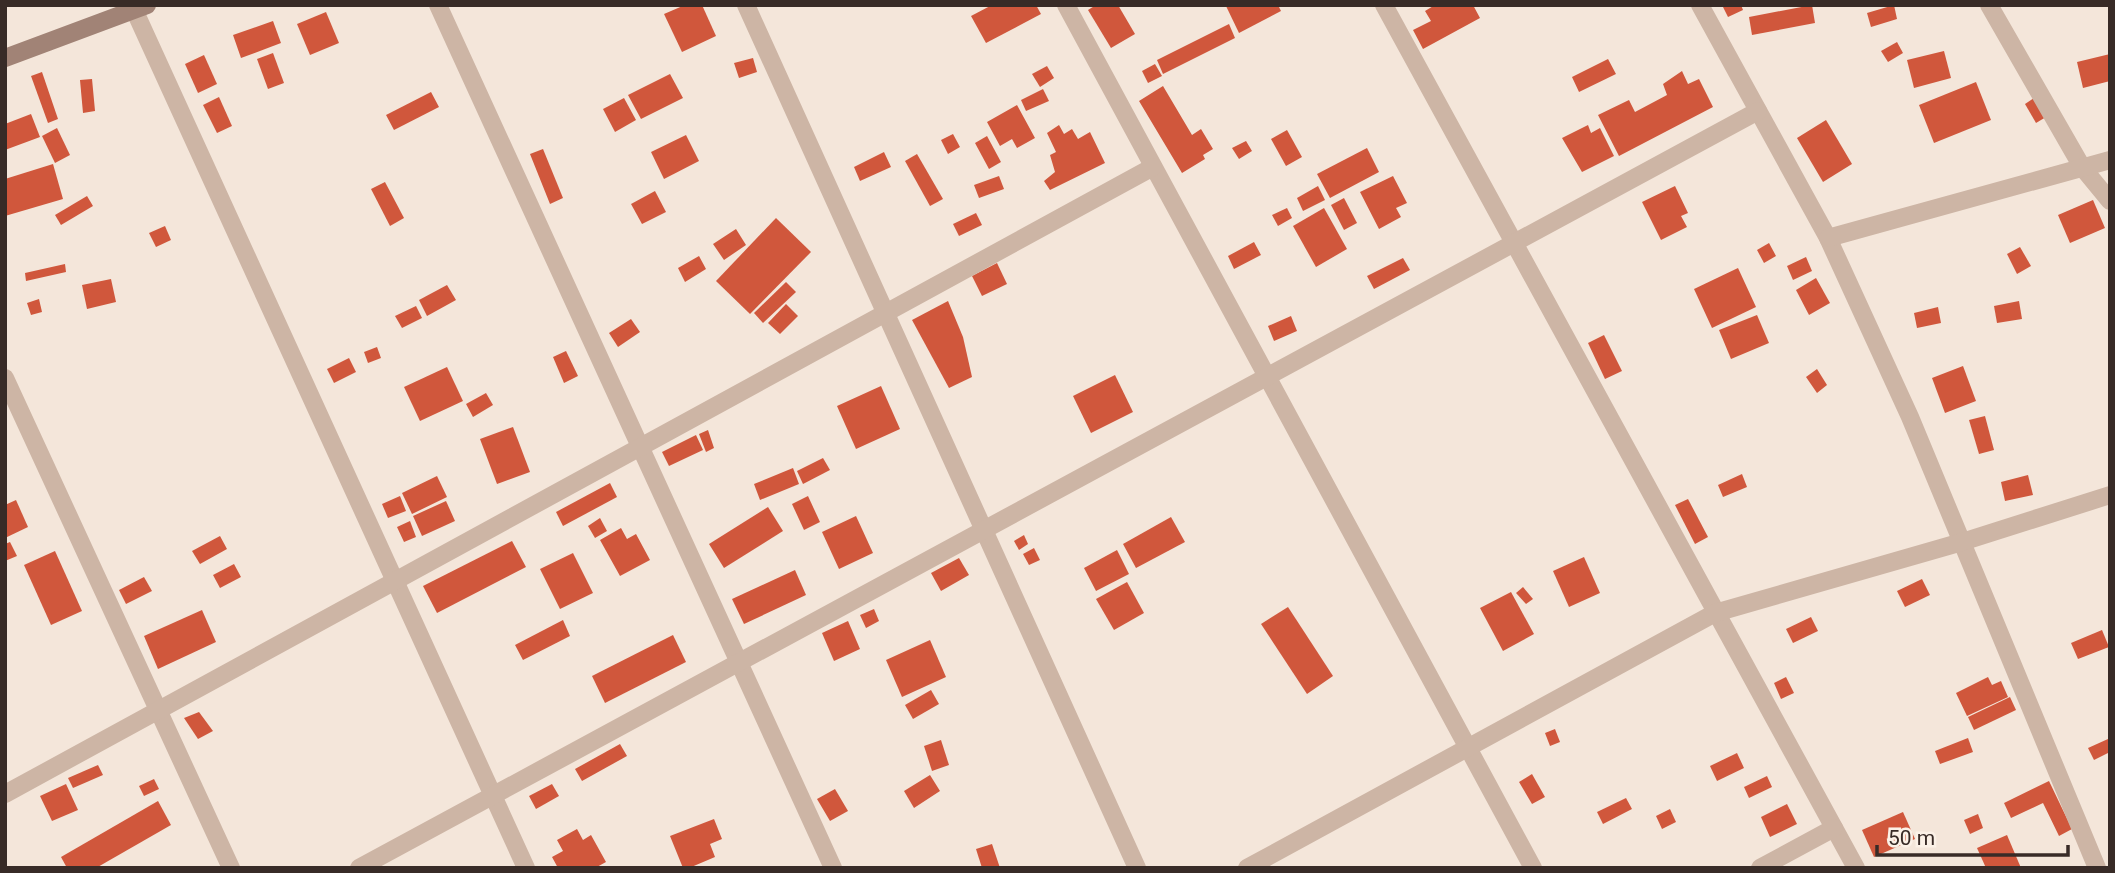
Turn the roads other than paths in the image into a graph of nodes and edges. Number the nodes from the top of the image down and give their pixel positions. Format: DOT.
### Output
graph roads {
  1 [pos="438,5"];
  2 [pos="746,5"];
  3 [pos="1066,5"];
  4 [pos="1384,5"];
  5 [pos="1700,5"];
  6 [pos="1989,5"];
  7 [pos="138,7"];
  8 [pos="5,58"];
  9 [pos="1758,111"];
  10 [pos="2110,160"];
  11 [pos="1153,167"];
  12 [pos="2082,167"];
  13 [pos="2110,201"];
  14 [pos="1828,238"];
  15 [pos="1514,244"];
  16 [pos="886,313"];
  17 [pos="1267,377"];
  18 [pos="5,378"];
  19 [pos="640,446"];
  20 [pos="2110,495"];
  21 [pos="984,530"];
  22 [pos="1962,542"];
  23 [pos="395,581"];
  24 [pos="1716,613"];
  25 [pos="738,662"];
  26 [pos="158,710"];
  27 [pos="1468,747"];
  28 [pos="5,794"];
  29 [pos="493,795"];
  30 [pos="1834,828"];
  31 [pos="231,868"];
  32 [pos="359,868"];
  33 [pos="526,868"];
  34 [pos="833,868"];
  35 [pos="1137,868"];
  36 [pos="1247,868"];
  37 [pos="1534,868"];
  38 [pos="1760,868"];
  39 [pos="1856,868"];
  40 [pos="2097,868"];
  1 -- 19 [label="street"];
  2 -- 16 [label="street"];
  3 -- 11 [label="street"];
  4 -- 15 [label="street"];
  5 -- 9 [label="street"];
  6 -- 12 [label="street"];
  7 -- 8 [label="main road"];
  7 -- 23 [label="street"];
  9 -- 14 [label="street"];
  9 -- 15 [label="street"];
  10 -- 12 [label="street"];
  11 -- 16 [label="street"];
  11 -- 17 [label="street"];
  12 -- 13 [label="street"];
  12 -- 14 [label="street"];
  14 -- 22 [label="street"];
  15 -- 17 [label="street"];
  15 -- 24 [label="street"];
  16 -- 19 [label="street"];
  16 -- 21 [label="street"];
  17 -- 21 [label="street"];
  17 -- 27 [label="street"];
  18 -- 26 [label="street"];
  19 -- 23 [label="street"];
  19 -- 25 [label="street"];
  20 -- 22 [label="street"];
  21 -- 25 [label="street"];
  21 -- 35 [label="street"];
  22 -- 24 [label="street"];
  22 -- 40 [label="street"];
  23 -- 26 [label="street"];
  23 -- 29 [label="street"];
  24 -- 27 [label="street"];
  24 -- 30 [label="street"];
  25 -- 29 [label="street"];
  25 -- 34 [label="street"];
  26 -- 28 [label="street"];
  26 -- 31 [label="street"];
  27 -- 36 [label="street"];
  27 -- 37 [label="street"];
  29 -- 32 [label="street"];
  29 -- 33 [label="street"];
  30 -- 38 [label="street"];
  30 -- 39 [label="street"];
}
